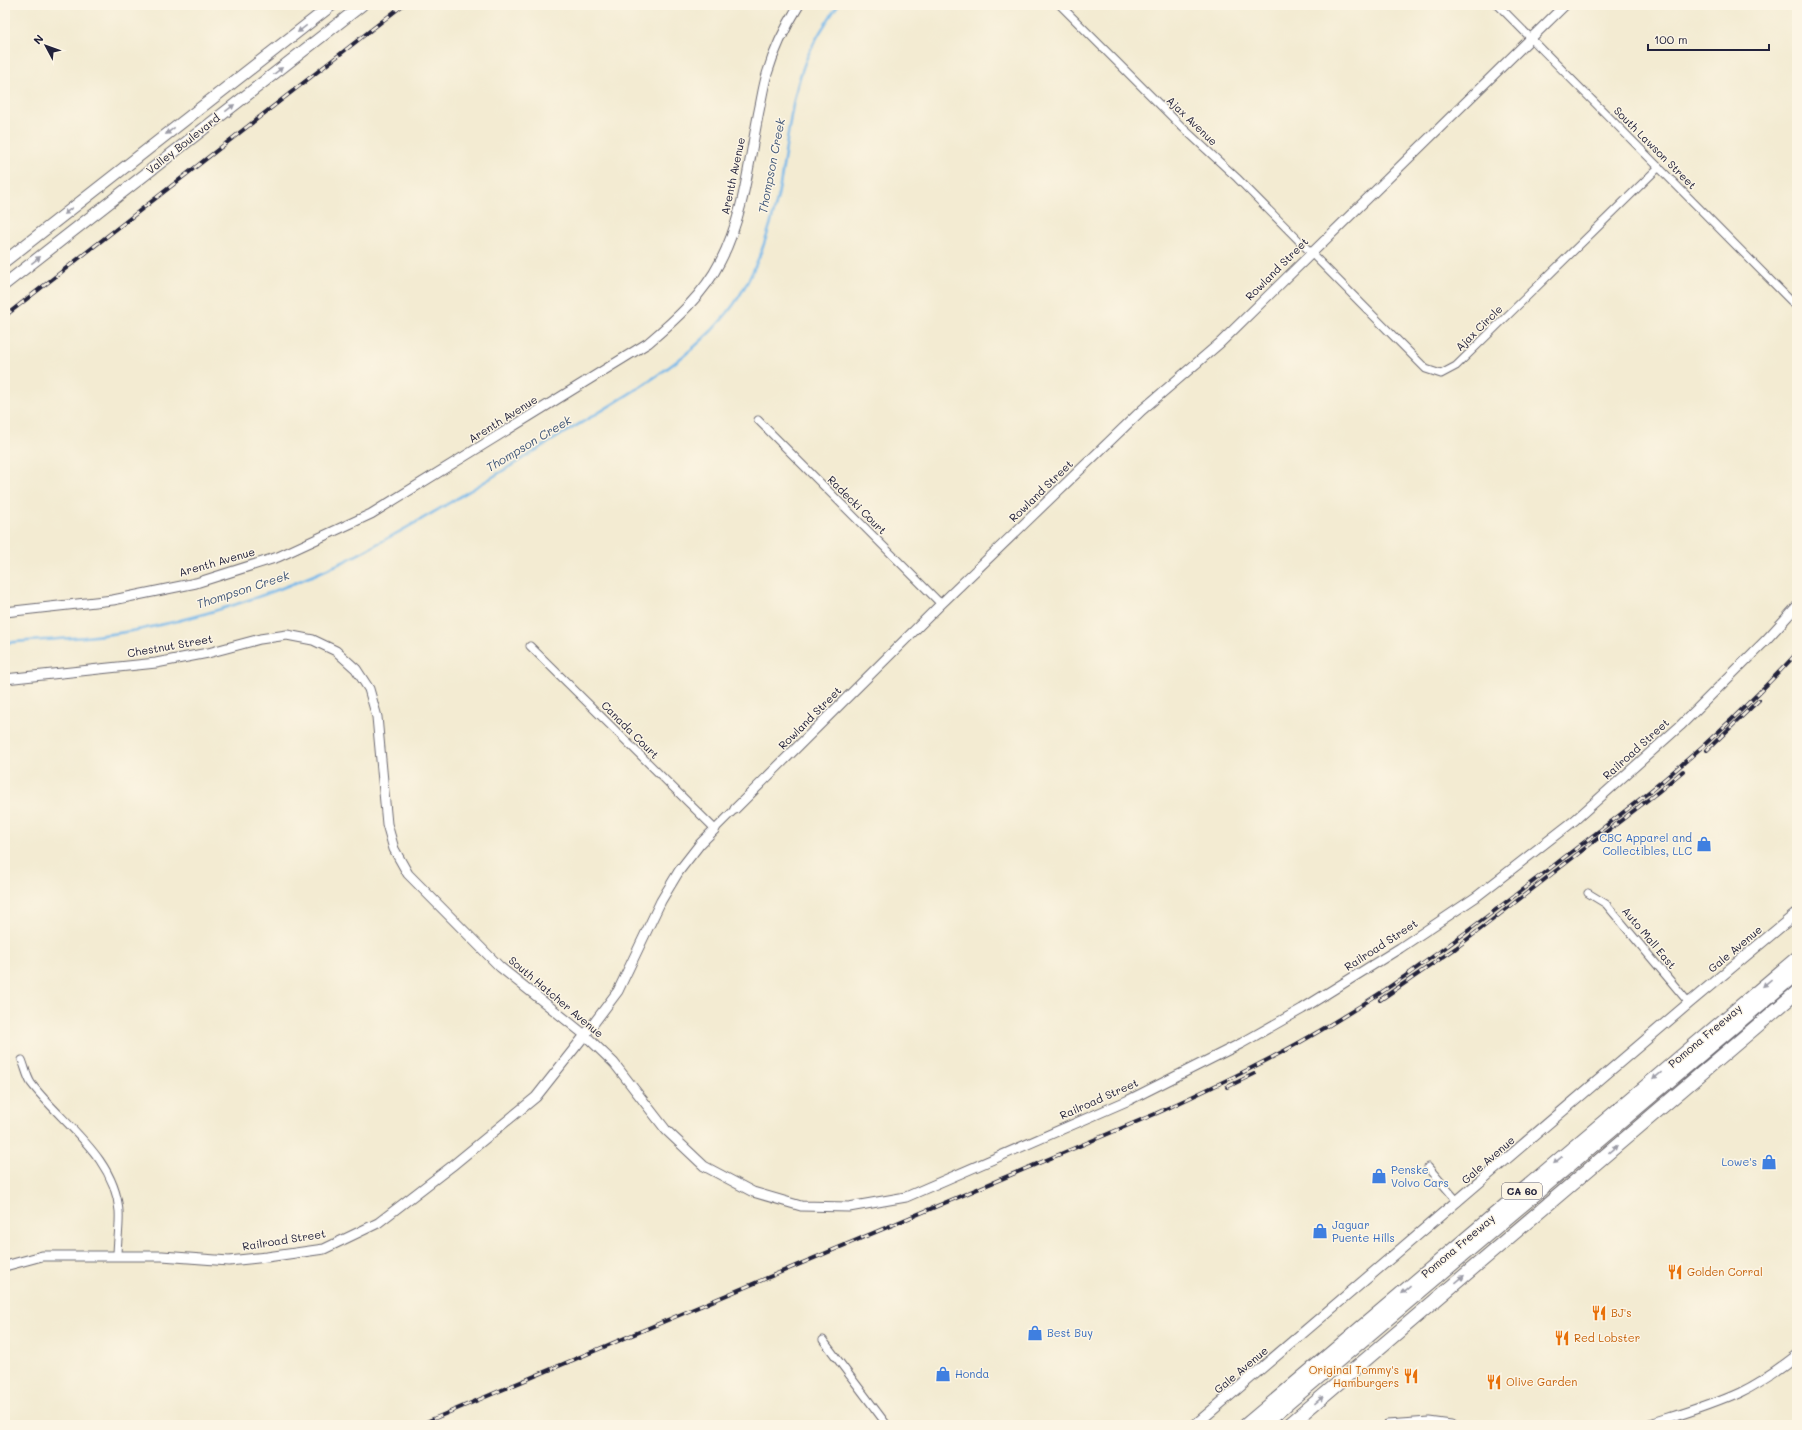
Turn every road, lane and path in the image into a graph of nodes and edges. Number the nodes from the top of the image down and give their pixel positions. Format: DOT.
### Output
graph roads {
  1 [pos="332,5"];
  2 [pos="362,5"];
  3 [pos="1060,5"];
  4 [pos="1498,5"];
  5 [pos="1565,5"];
  6 [pos="795,7"];
  7 [pos="1530,38"];
  8 [pos="201,107"];
  9 [pos="212,121"];
  10 [pos="1659,167"];
  11 [pos="1310,253"];
  12 [pos="5,261"];
  13 [pos="5,284"];
  14 [pos="1797,307"];
  15 [pos="758,420"];
  16 [pos="941,604"];
  17 [pos="1797,606"];
  18 [pos="5,612"];
  19 [pos="530,646"];
  20 [pos="336,651"];
  21 [pos="5,679"];
  22 [pos="735,809"];
  23 [pos="715,829"];
  24 [pos="1588,893"];
  25 [pos="1797,913"];
  26 [pos="1797,958"];
  27 [pos="1797,973"];
  28 [pos="1797,981"];
  29 [pos="1797,992"];
  30 [pos="1689,1003"];
  31 [pos="585,1035"];
  32 [pos="22,1060"];
  33 [pos="1428,1167"];
  34 [pos="906,1197"];
  35 [pos="1458,1202"];
  36 [pos="116,1256"];
  37 [pos="5,1266"];
  38 [pos="823,1340"];
  39 [pos="1797,1355"];
  40 [pos="887,1425"];
  41 [pos="1195,1425"];
  42 [pos="1246,1425"];
  43 [pos="1262,1425"];
  44 [pos="1271,1425"];
  45 [pos="1289,1425"];
  46 [pos="1386,1425"];
  47 [pos="1452,1425"];
  48 [pos="1647,1425"];
  1 -- 8 [label="main road, Valley Boulevard, one-way"];
  9 -- 2 [label="main road, Valley Boulevard, one-way"];
  3 -- 11 [label="street, Ajax Avenue"];
  4 -- 7 [label="street, South Lawson Street"];
  5 -- 7 [label="street, Rowland Street"];
  6 -- 18 [label="street, Arenth Avenue"];
  7 -- 10 [label="street, South Lawson Street"];
  7 -- 11 [label="street, Rowland Street"];
  8 -- 9 [label="main road"];
  8 -- 12 [label="main road, Valley Boulevard, one-way"];
  13 -- 9 [label="main road, Valley Boulevard, one-way"];
  10 -- 11 [label="street, Ajax Circle"];
  10 -- 14 [label="street, South Lawson Street"];
  11 -- 16 [label="street, Rowland Street"];
  15 -- 16 [label="street, Radecki Court"];
  16 -- 22 [label="street, Rowland Street"];
  17 -- 34 [label="street, Railroad Street"];
  19 -- 23 [label="street, Canada Court"];
  20 -- 21 [label="street, Chestnut Street"];
  20 -- 31 [label="street, South Hatcher Avenue"];
  22 -- 23 [label="street, Rowland Street"];
  23 -- 31 [label="street, Rowland Street"];
  24 -- 30 [label="street, Auto Mall East"];
  25 -- 30 [label="main road, Gale Avenue"];
  26 -- 42 [label="highway, Pomona Freeway / CA 60, one-way"];
  27 -- 43 [label="highway"];
  28 -- 44 [label="highway"];
  45 -- 29 [label="highway, CA 60, one-way"];
  30 -- 35 [label="main road, Gale Avenue"];
  31 -- 34 [label="street, South Hatcher Avenue"];
  31 -- 36 [label="street, Railroad Street"];
  32 -- 36 [label="street"];
  33 -- 35 [label="street"];
  35 -- 41 [label="main road, Gale Avenue"];
  36 -- 37 [label="street, Railroad Street"];
  38 -- 40 [label="street"];
  39 -- 48 [label="street"];
  46 -- 47 [label="street"];
}
